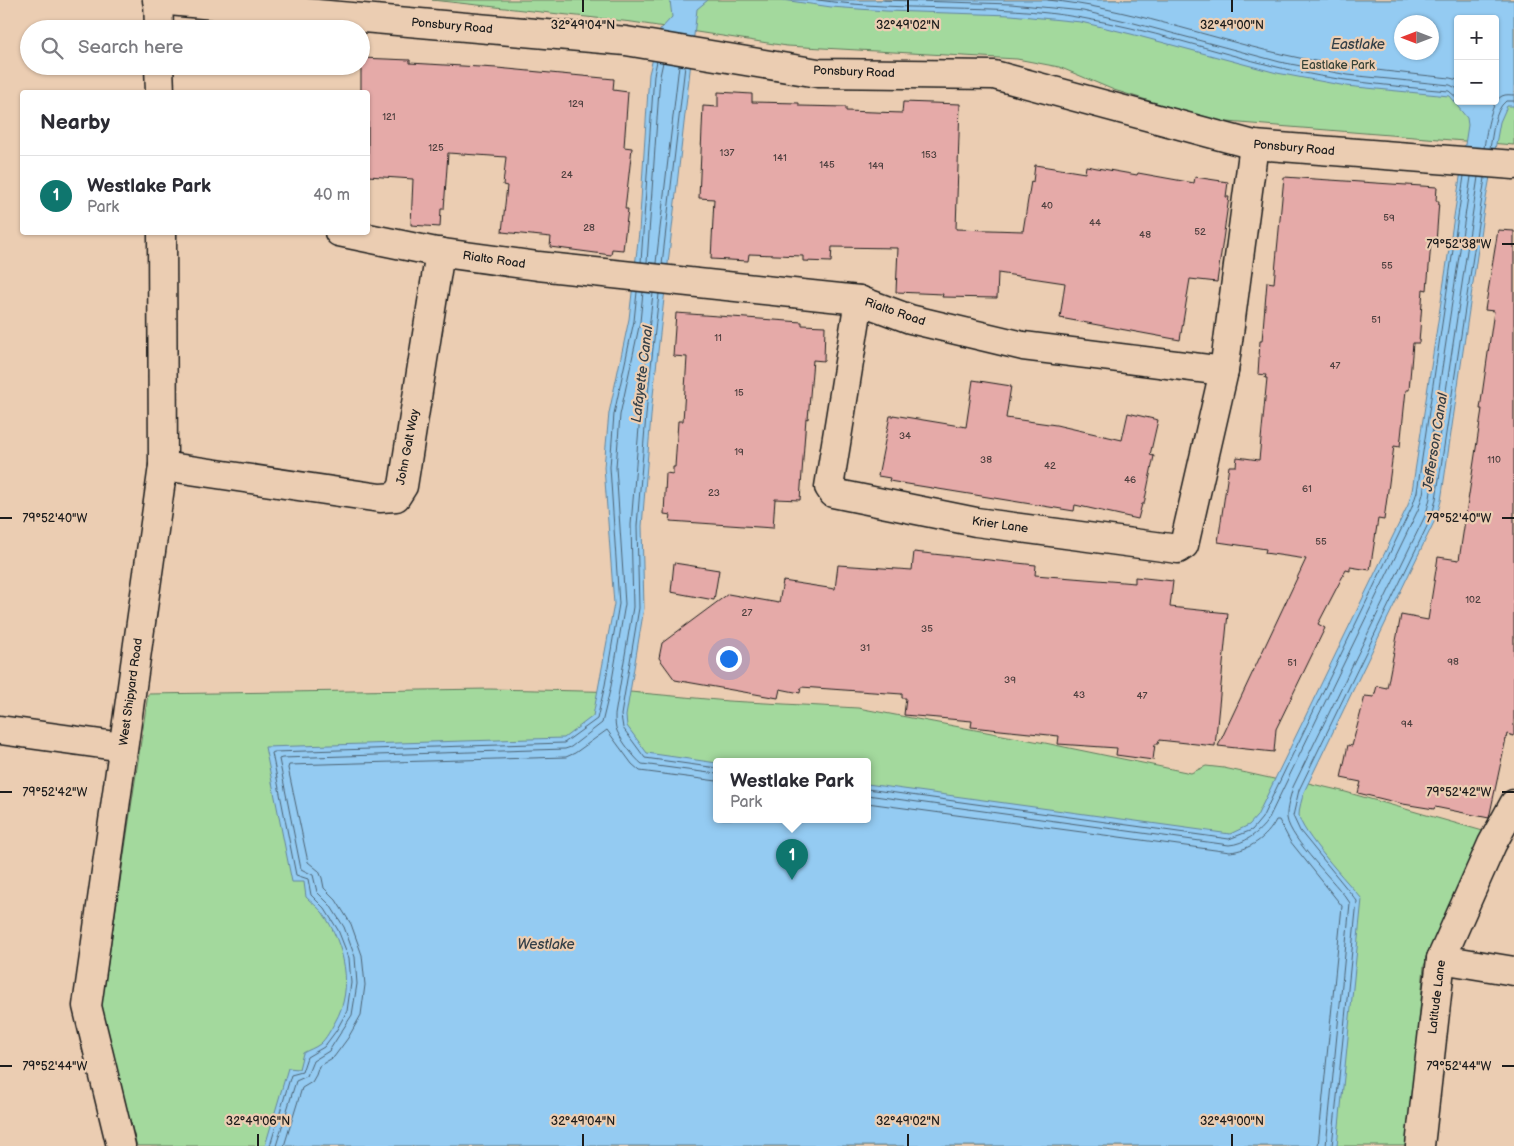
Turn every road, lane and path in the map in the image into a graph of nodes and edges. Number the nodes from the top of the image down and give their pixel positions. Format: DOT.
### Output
graph roads {
  1 [pos="158,0"];
  2 [pos="158,20"];
  3 [pos="159,75"];
  4 [pos="160,90"];
  5 [pos="1254,145"];
  6 [pos="1514,165"];
  7 [pos="162,235"];
  8 [pos="354,235"];
  9 [pos="440,252"];
  10 [pos="859,300"];
  11 [pos="1224,371"];
  12 [pos="163,466"];
  13 [pos="0,730"];
  14 [pos="123,747"];
  15 [pos="1514,804"];
  16 [pos="1441,959"];
  17 [pos="1514,971"];
  18 [pos="121,1146"];
  19 [pos="1420,1146"];
  1 -- 2 [label="street"];
  1 -- 5 [label="street, Ponsbury Road"];
  3 -- 4 [label="street"];
  5 -- 6 [label="street, Ponsbury Road"];
  5 -- 11 [label="street"];
  7 -- 12 [label="street, West Shipyard Road"];
  8 -- 9 [label="street, Rialto Road"];
  9 -- 10 [label="street, Rialto Road"];
  9 -- 12 [label="street, John Galt Way"];
  10 -- 11 [label="street, Rialto Road"];
  10 -- 11 [label="street, Krier Lane"];
  12 -- 14 [label="street, West Shipyard Road"];
  13 -- 14 [label="street"];
  14 -- 18 [label="street, West Shipyard Road"];
  15 -- 16 [label="street, Latitude Lane"];
  16 -- 17 [label="street"];
  16 -- 19 [label="street, Latitude Lane"];
}
